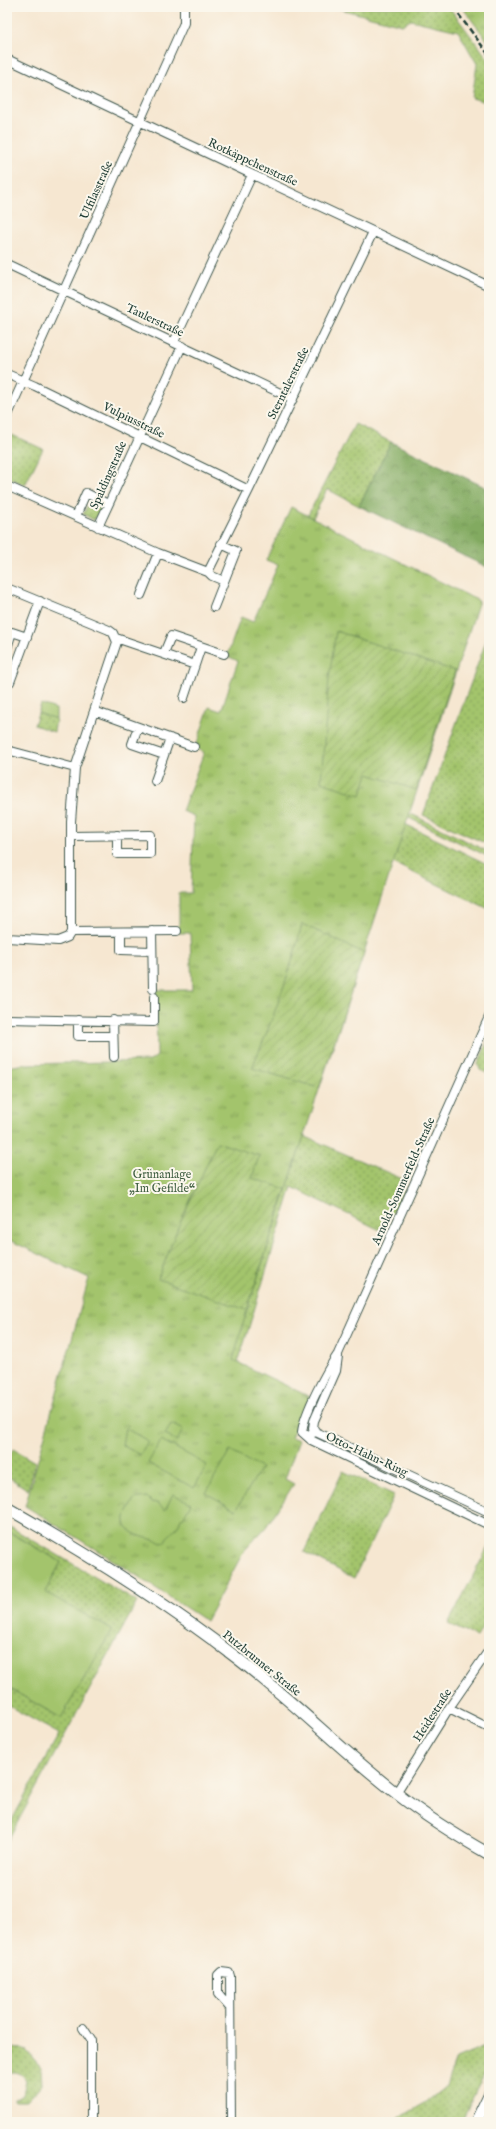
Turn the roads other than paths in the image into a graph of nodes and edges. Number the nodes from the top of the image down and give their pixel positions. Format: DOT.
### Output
graph roads {
  1 [pos="184,7"];
  2 [pos="7,59"];
  3 [pos="139,122"];
  4 [pos="252,175"];
  5 [pos="374,232"];
  6 [pos="7,264"];
  7 [pos="489,286"];
  8 [pos="64,291"];
  9 [pos="178,344"];
  10 [pos="7,374"];
  11 [pos="23,381"];
  12 [pos="294,399"];
  13 [pos="7,417"];
  14 [pos="139,436"];
  15 [pos="7,486"];
  16 [pos="249,490"];
  17 [pos="108,504"];
  18 [pos="76,516"];
  19 [pos="98,527"];
  20 [pos="221,544"];
  21 [pos="158,553"];
  22 [pos="208,572"];
  23 [pos="224,581"];
  24 [pos="7,588"];
  25 [pos="141,595"];
  26 [pos="40,601"];
  27 [pos="214,608"];
  28 [pos="27,637"];
  29 [pos="116,638"];
  30 [pos="201,647"];
  31 [pos="7,648"];
  32 [pos="164,654"];
  33 [pos="224,654"];
  34 [pos="195,665"];
  35 [pos="7,681"];
  36 [pos="184,698"];
  37 [pos="94,711"];
  38 [pos="138,727"];
  39 [pos="170,738"];
  40 [pos="194,747"];
  41 [pos="7,750"];
  42 [pos="164,755"];
  43 [pos="75,768"];
  44 [pos="155,781"];
  45 [pos="117,835"];
  46 [pos="71,836"];
  47 [pos="152,931"];
  48 [pos="177,931"];
  49 [pos="72,932"];
  50 [pos="121,932"];
  51 [pos="7,938"];
  52 [pos="152,951"];
  53 [pos="489,1018"];
  54 [pos="7,1019"];
  55 [pos="78,1020"];
  56 [pos="113,1020"];
  57 [pos="113,1036"];
  58 [pos="114,1057"];
  59 [pos="338,1354"];
  60 [pos="316,1432"];
  61 [pos="311,1440"];
  62 [pos="7,1508"];
  63 [pos="489,1512"];
  64 [pos="489,1525"];
  65 [pos="489,1650"];
  66 [pos="449,1708"];
  67 [pos="489,1728"];
  68 [pos="396,1793"];
  69 [pos="489,1854"];
  70 [pos="230,2008"];
  71 [pos="83,2028"];
  72 [pos="489,2095"];
  73 [pos="91,2122"];
  74 [pos="231,2122"];
  75 [pos="476,2122"];
  1 -- 3 [label="street, Ulfilasstraße"];
  2 -- 3 [label="street, Rotkäppchenstraße"];
  3 -- 4 [label="street, Rotkäppchenstraße"];
  3 -- 8 [label="street, Ulfilasstraße"];
  4 -- 5 [label="street, Rotkäppchenstraße"];
  4 -- 9 [label="street, Spaldingstraße"];
  5 -- 7 [label="street, Rotkäppchenstraße"];
  5 -- 12 [label="street, Sterntalerstraße"];
  6 -- 8 [label="street, Taulerstraße"];
  8 -- 9 [label="street, Taulerstraße"];
  8 -- 11 [label="street, Ulfilasstraße"];
  9 -- 12 [label="street, Taulerstraße"];
  9 -- 14 [label="street, Spaldingstraße"];
  10 -- 11 [label="street, Vulpiusstraße"];
  11 -- 13 [label="street, Ulfilasstraße"];
  11 -- 14 [label="street, Vulpiusstraße"];
  12 -- 16 [label="street, Sterntalerstraße"];
  14 -- 16 [label="street, Vulpiusstraße"];
  14 -- 17 [label="street, Spaldingstraße"];
  15 -- 18 [label="street"];
  16 -- 20 [label="street, Sterntalerstraße"];
  17 -- 18 [label="street"];
  17 -- 19 [label="street, Spaldingstraße"];
  18 -- 19 [label="street"];
  19 -- 21 [label="street"];
  20 -- 22 [label="street, Sterntalerstraße"];
  20 -- 23 [label="street"];
  21 -- 22 [label="street"];
  21 -- 25 [label="street"];
  22 -- 23 [label="street"];
  23 -- 27 [label="street"];
  24 -- 26 [label="street"];
  26 -- 28 [label="street"];
  26 -- 29 [label="street"];
  28 -- 31 [label="street"];
  28 -- 35 [label="street"];
  29 -- 32 [label="street"];
  29 -- 37 [label="street"];
  30 -- 32 [label="street"];
  30 -- 33 [label="street"];
  30 -- 34 [label="street"];
  32 -- 34 [label="street"];
  34 -- 36 [label="street"];
  37 -- 38 [label="street"];
  37 -- 43 [label="street"];
  38 -- 39 [label="street"];
  38 -- 42 [label="street"];
  39 -- 40 [label="street"];
  39 -- 42 [label="street"];
  41 -- 43 [label="street"];
  42 -- 44 [label="street"];
  43 -- 46 [label="street"];
  45 -- 45 [label="street"];
  45 -- 46 [label="street"];
  46 -- 49 [label="street"];
  47 -- 48 [label="street"];
  47 -- 50 [label="street"];
  47 -- 52 [label="street"];
  49 -- 50 [label="street"];
  49 -- 51 [label="street"];
  50 -- 52 [label="street"];
  52 -- 56 [label="street"];
  53 -- 59 [label="street, Arnold-Sommerfeld-Straße"];
  54 -- 55 [label="street"];
  55 -- 56 [label="street"];
  55 -- 57 [label="street"];
  56 -- 57 [label="street"];
  57 -- 58 [label="street"];
  59 -- 60 [label="street, Arnold-Sommerfeld-Straße"];
  59 -- 61 [label="street, Arnold-Sommerfeld-Straße"];
  60 -- 61 [label="street, Otto-Hahn-Ring"];
  60 -- 63 [label="street, Otto-Hahn-Ring"];
  61 -- 64 [label="street, Otto-Hahn-Ring"];
  62 -- 68 [label="main road, Putzbrunner Straße"];
  65 -- 66 [label="street, Heidestraße"];
  66 -- 67 [label="street"];
  66 -- 68 [label="street, Heidestraße"];
  68 -- 69 [label="main road, Putzbrunner Straße"];
  70 -- 74 [label="street"];
  71 -- 73 [label="street"];
  72 -- 75 [label="main road"];
}
